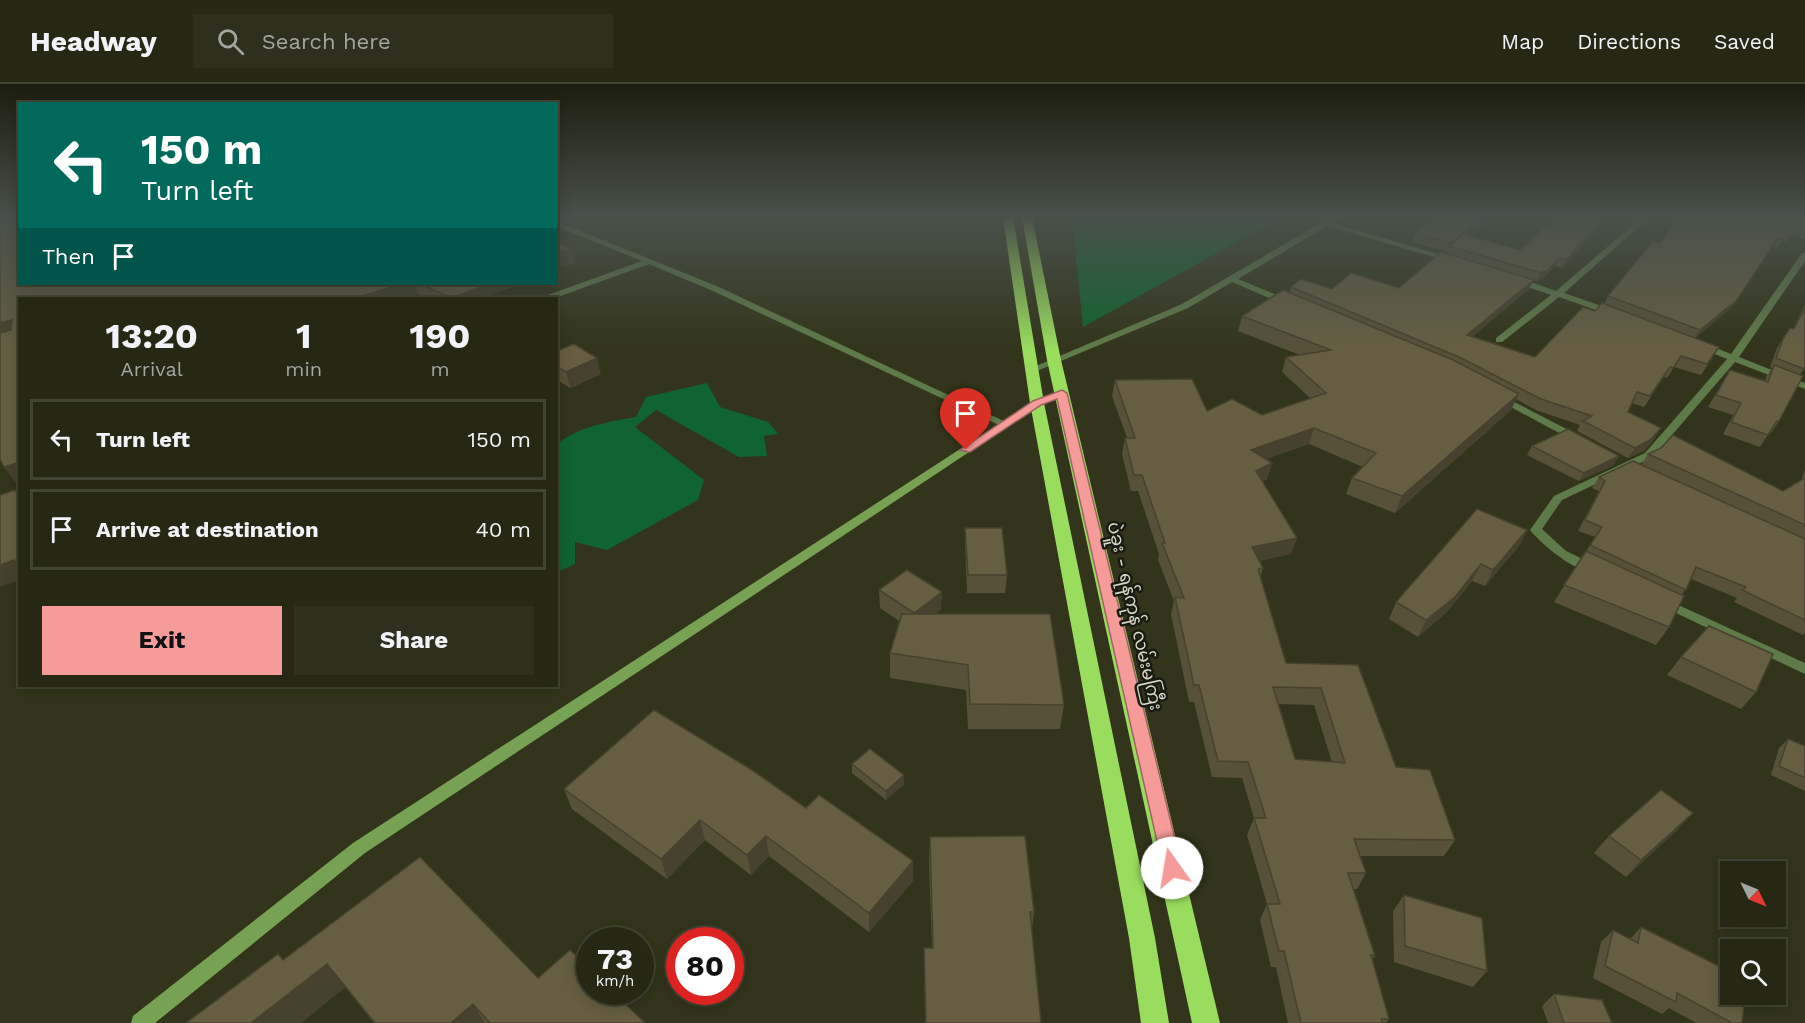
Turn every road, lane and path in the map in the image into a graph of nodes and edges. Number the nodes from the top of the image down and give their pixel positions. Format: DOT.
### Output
graph roads {
  1 [pos="645,261"];
  2 [pos="1015,261"];
  3 [pos="1035,261"];
  4 [pos="1263,261"];
  5 [pos="1597,261"];
  6 [pos="1801,261"];
  7 [pos="648,262"];
  8 [pos="1507,277"];
  9 [pos="1232,279"];
  10 [pos="1560,293"];
  11 [pos="551,297"];
  12 [pos="1297,307"];
  13 [pos="1625,317"];
  14 [pos="1499,340"];
  15 [pos="1690,341"];
  16 [pos="1733,358"];
  17 [pos="1054,360"];
  18 [pos="1034,369"];
  19 [pos="1805,386"];
  20 [pos="1062,393"];
  21 [pos="1493,394"];
  22 [pos="1037,403"];
  23 [pos="1005,424"];
  24 [pos="1587,444"];
  25 [pos="1604,574"];
  26 [pos="1647,594"];
  27 [pos="1805,669"];
  28 [pos="140,1023"];
  29 [pos="1155,1023"];
  30 [pos="1206,1023"];
  1 -- 7 [label="street"];
  2 -- 18 [label="highway"];
  3 -- 17 [label="highway, ပဲခူး - ရန်ကုန် လမ်းမကြီး"];
  4 -- 9 [label="street"];
  5 -- 10 [label="street"];
  6 -- 16 [label="street"];
  7 -- 11 [label="street"];
  7 -- 23 [label="street"];
  8 -- 10 [label="street"];
  9 -- 12 [label="street"];
  9 -- 17 [label="street"];
  10 -- 13 [label="street"];
  10 -- 14 [label="street"];
  15 -- 16 [label="street"];
  16 -- 19 [label="street"];
  16 -- 25 [label="street"];
  17 -- 18 [label="street"];
  17 -- 20 [label="highway, ပဲခူး - ရန်ကုန် လမ်းမကြီး"];
  18 -- 22 [label="highway"];
  20 -- 22 [label="street"];
  20 -- 30 [label="highway, ပဲခူး - ရန်ကုန် လမ်းမကြီး"];
  21 -- 24 [label="street"];
  22 -- 23 [label="street"];
  22 -- 29 [label="highway"];
  23 -- 28 [label="street"];
  26 -- 27 [label="street"];
}
